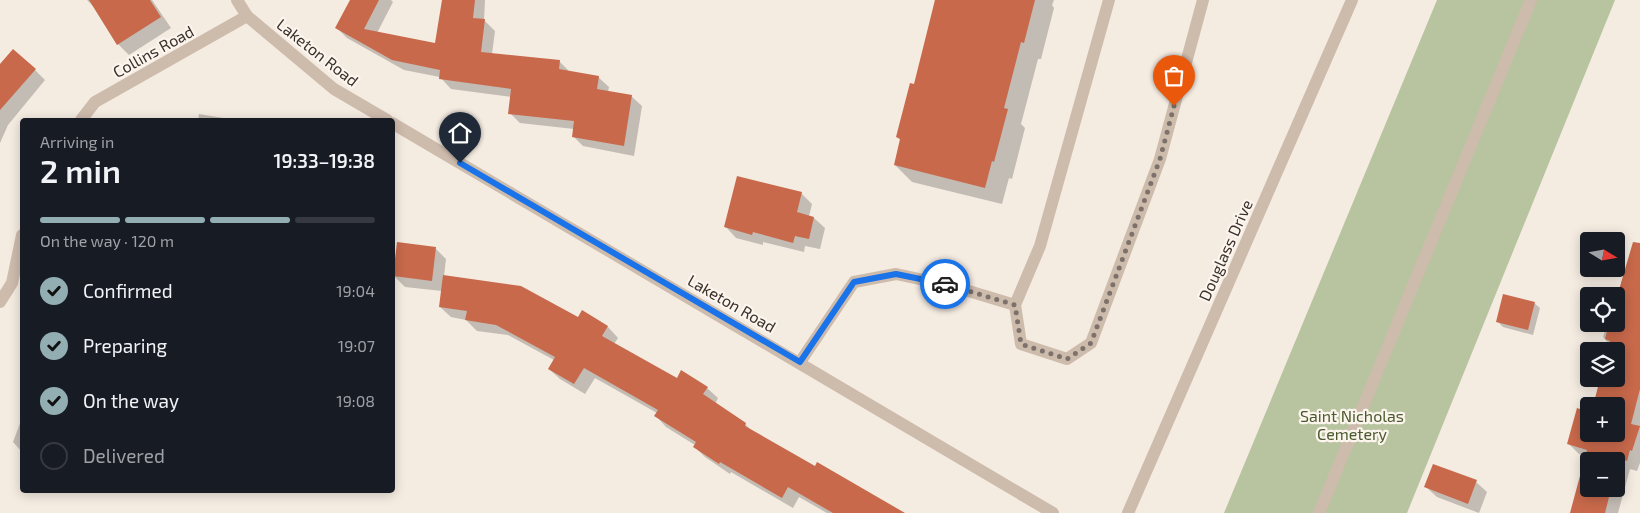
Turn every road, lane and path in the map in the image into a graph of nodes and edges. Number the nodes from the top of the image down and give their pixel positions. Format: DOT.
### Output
graph roads {
  1 [pos="237,0"];
  2 [pos="1109,0"];
  3 [pos="1203,0"];
  4 [pos="1352,0"];
  5 [pos="1531,0"];
  6 [pos="247,16"];
  7 [pos="83,118"];
  8 [pos="384,118"];
  9 [pos="395,125"];
  10 [pos="20,244"];
  11 [pos="0,302"];
  12 [pos="1015,305"];
  13 [pos="800,362"];
  14 [pos="1054,513"];
  15 [pos="1128,513"];
  16 [pos="1319,513"];
  1 -- 6 [label="street, Laketon Road"];
  2 -- 12 [label="street"];
  3 -- 12 [label="street"];
  4 -- 15 [label="street, Douglass Drive"];
  5 -- 16 [label="street"];
  6 -- 7 [label="street, Collins Road"];
  6 -- 8 [label="street, Laketon Road"];
  9 -- 13 [label="street, Laketon Road"];
  10 -- 11 [label="street"];
  12 -- 13 [label="street"];
  13 -- 14 [label="street, Laketon Road"];
}
